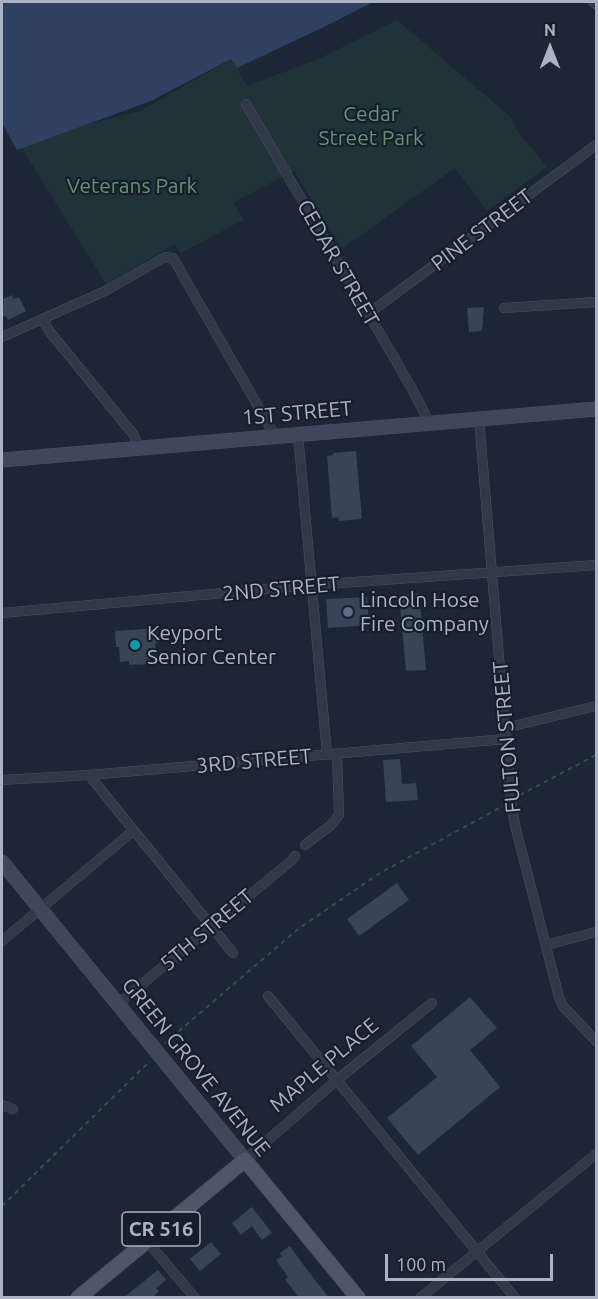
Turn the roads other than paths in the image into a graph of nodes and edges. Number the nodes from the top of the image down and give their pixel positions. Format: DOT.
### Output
graph roads {
  1 [pos="246,104"];
  2 [pos="597,145"];
  3 [pos="597,302"];
  4 [pos="504,308"];
  5 [pos="368,314"];
  6 [pos="43,320"];
  7 [pos="2,337"];
  8 [pos="597,409"];
  9 [pos="479,419"];
  10 [pos="429,422"];
  11 [pos="298,434"];
  12 [pos="275,436"];
  13 [pos="139,448"];
  14 [pos="2,460"];
  15 [pos="597,565"];
  16 [pos="492,574"];
  17 [pos="312,585"];
  18 [pos="2,613"];
  19 [pos="597,706"];
  20 [pos="505,728"];
  21 [pos="506,739"];
  22 [pos="332,754"];
  23 [pos="89,775"];
  24 [pos="2,780"];
  25 [pos="133,831"];
  26 [pos="305,845"];
  27 [pos="295,856"];
  28 [pos="2,862"];
  29 [pos="39,909"];
  30 [pos="212,927"];
  31 [pos="597,932"];
  32 [pos="2,941"];
  33 [pos="546,945"];
  34 [pos="233,953"];
  35 [pos="268,996"];
  36 [pos="432,1003"];
  37 [pos="118,1004"];
  38 [pos="597,1041"];
  39 [pos="337,1080"];
  40 [pos="2,1105"];
  41 [pos="13,1109"];
  42 [pos="597,1154"];
  43 [pos="245,1160"];
  44 [pos="147,1241"];
  45 [pos="477,1251"];
  46 [pos="78,1298"];
  47 [pos="195,1298"];
  48 [pos="358,1298"];
  49 [pos="420,1298"];
  50 [pos="515,1298"];
  1 -- 5 [label="street, CEDAR STREET"];
  2 -- 5 [label="street, PINE STREET"];
  3 -- 4 [label="street"];
  5 -- 10 [label="street, CEDAR STREET"];
  6 -- 7 [label="street"];
  6 -- 12 [label="street"];
  6 -- 13 [label="street"];
  8 -- 9 [label="main road, 1ST STREET"];
  9 -- 10 [label="main road, 1ST STREET"];
  9 -- 16 [label="street, FULTON STREET"];
  10 -- 11 [label="main road, 1ST STREET"];
  11 -- 12 [label="main road, 1ST STREET"];
  11 -- 17 [label="street"];
  12 -- 13 [label="main road, 1ST STREET"];
  13 -- 14 [label="main road, 1ST STREET"];
  15 -- 16 [label="street, 2ND STREET"];
  16 -- 17 [label="street, 2ND STREET"];
  16 -- 20 [label="street, FULTON STREET"];
  17 -- 18 [label="street, 2ND STREET"];
  17 -- 22 [label="street"];
  19 -- 20 [label="street"];
  20 -- 21 [label="street, FULTON STREET"];
  21 -- 22 [label="street, 3RD STREET"];
  21 -- 33 [label="street, FULTON STREET"];
  22 -- 23 [label="street, 3RD STREET"];
  22 -- 26 [label="street"];
  23 -- 24 [label="street, 3RD STREET"];
  23 -- 25 [label="street"];
  25 -- 29 [label="street"];
  25 -- 30 [label="street"];
  27 -- 30 [label="street, 5TH STREET"];
  28 -- 29 [label="main road, GREEN GROVE AVENUE"];
  29 -- 32 [label="street"];
  29 -- 37 [label="main road, GREEN GROVE AVENUE"];
  30 -- 34 [label="street"];
  30 -- 37 [label="street, 5TH STREET"];
  31 -- 33 [label="street"];
  33 -- 38 [label="street, FULTON STREET"];
  35 -- 39 [label="street"];
  36 -- 39 [label="street, MAPLE PLACE"];
  37 -- 43 [label="main road, GREEN GROVE AVENUE"];
  39 -- 43 [label="street, MAPLE PLACE"];
  39 -- 45 [label="street"];
  40 -- 41 [label="street"];
  42 -- 45 [label="street"];
  43 -- 44 [label="main road, MAPLE PLACE / CR 516"];
  43 -- 48 [label="main road, GREEN GROVE AVENUE"];
  44 -- 46 [label="main road, MAPLE PLACE / CR 516"];
  44 -- 47 [label="street"];
  45 -- 49 [label="street"];
  45 -- 50 [label="street"];
}
